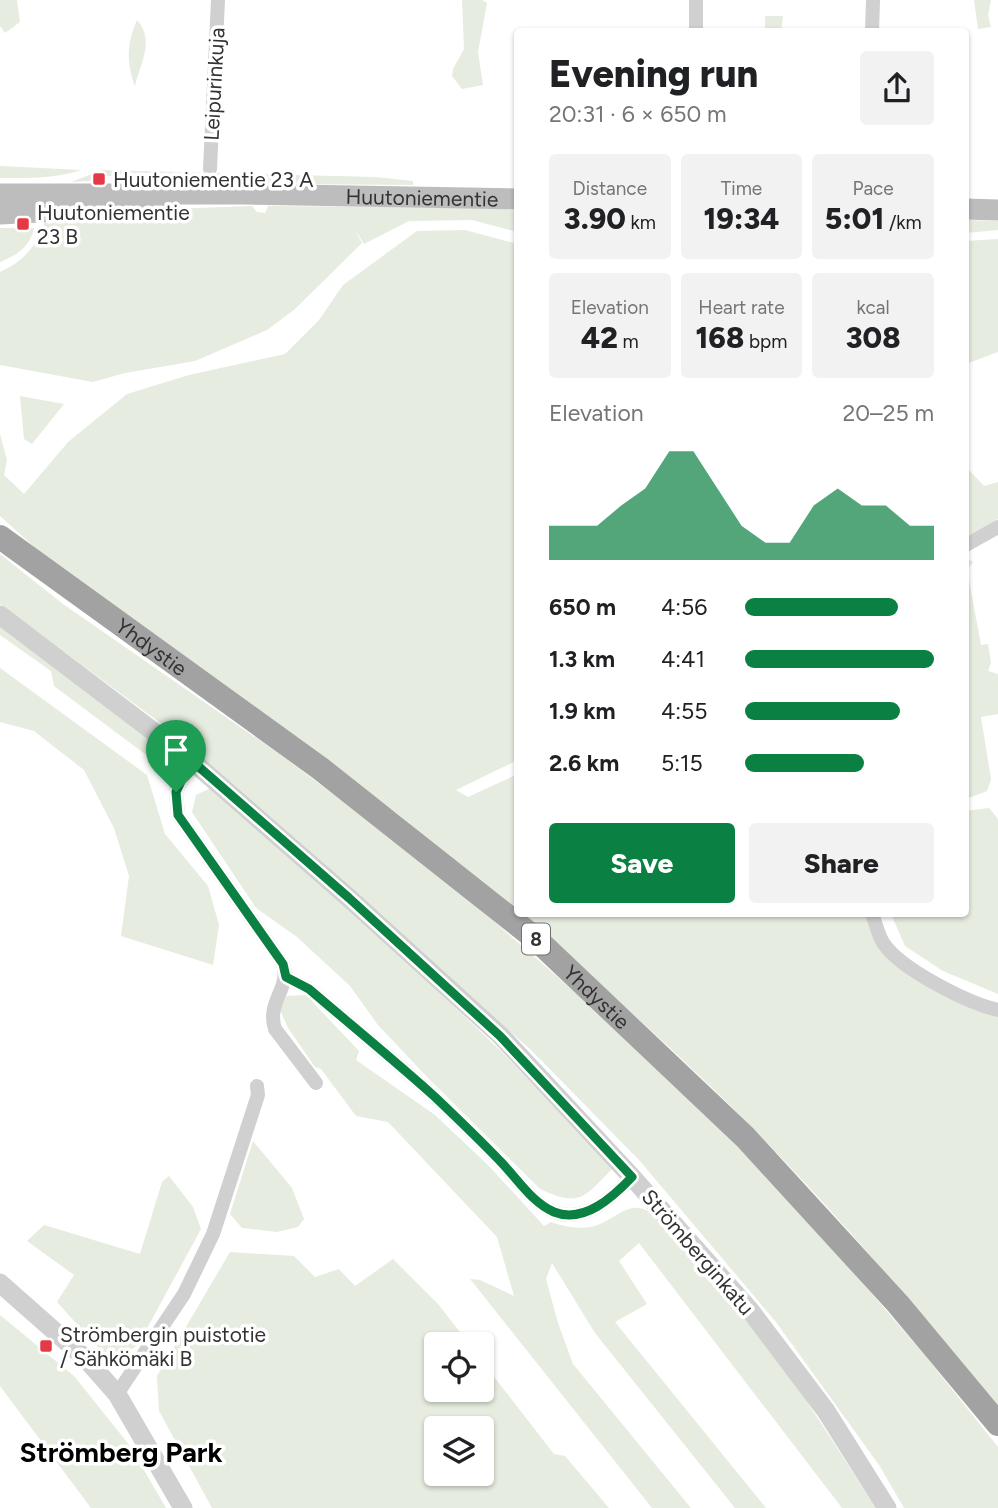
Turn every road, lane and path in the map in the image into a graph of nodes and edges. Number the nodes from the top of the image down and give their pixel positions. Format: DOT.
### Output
graph roads {
  1 [pos="218,0"];
  2 [pos="695,0"];
  3 [pos="873,0"];
  4 [pos="695,28"];
  5 [pos="872,28"];
  6 [pos="210,169"];
  7 [pos="0,194"];
  8 [pos="243,194"];
  9 [pos="514,199"];
  10 [pos="969,209"];
  11 [pos="998,210"];
  12 [pos="0,214"];
  13 [pos="998,527"];
  14 [pos="0,537"];
  15 [pos="969,543"];
  16 [pos="0,615"];
  17 [pos="191,760"];
  18 [pos="873,917"];
  19 [pos="286,977"];
  20 [pos="998,1010"];
  21 [pos="316,1083"];
  22 [pos="257,1086"];
  23 [pos="632,1177"];
  24 [pos="0,1283"];
  25 [pos="117,1394"];
  26 [pos="998,1424"];
  27 [pos="183,1508"];
  28 [pos="887,1508"];
  1 -- 6 [label="street, Leipurinkuja"];
  2 -- 4 [label="street"];
  3 -- 5 [label="street"];
  7 -- 8 [label="main road, Huutoniementie"];
  8 -- 9 [label="main road, Huutoniementie"];
  8 -- 12 [label="main road, Huutoniementie"];
  10 -- 11 [label="main road"];
  13 -- 15 [label="street"];
  14 -- 26 [label="highway, Yhdystie / 8"];
  16 -- 17 [label="street, Strömberginkatu"];
  17 -- 19 [label="street"];
  17 -- 23 [label="street, Strömberginkatu"];
  18 -- 20 [label="street"];
  19 -- 21 [label="street"];
  19 -- 23 [label="street"];
  22 -- 25 [label="street"];
  23 -- 28 [label="street, Strömberginkatu"];
  24 -- 25 [label="street"];
  25 -- 27 [label="street"];
}
